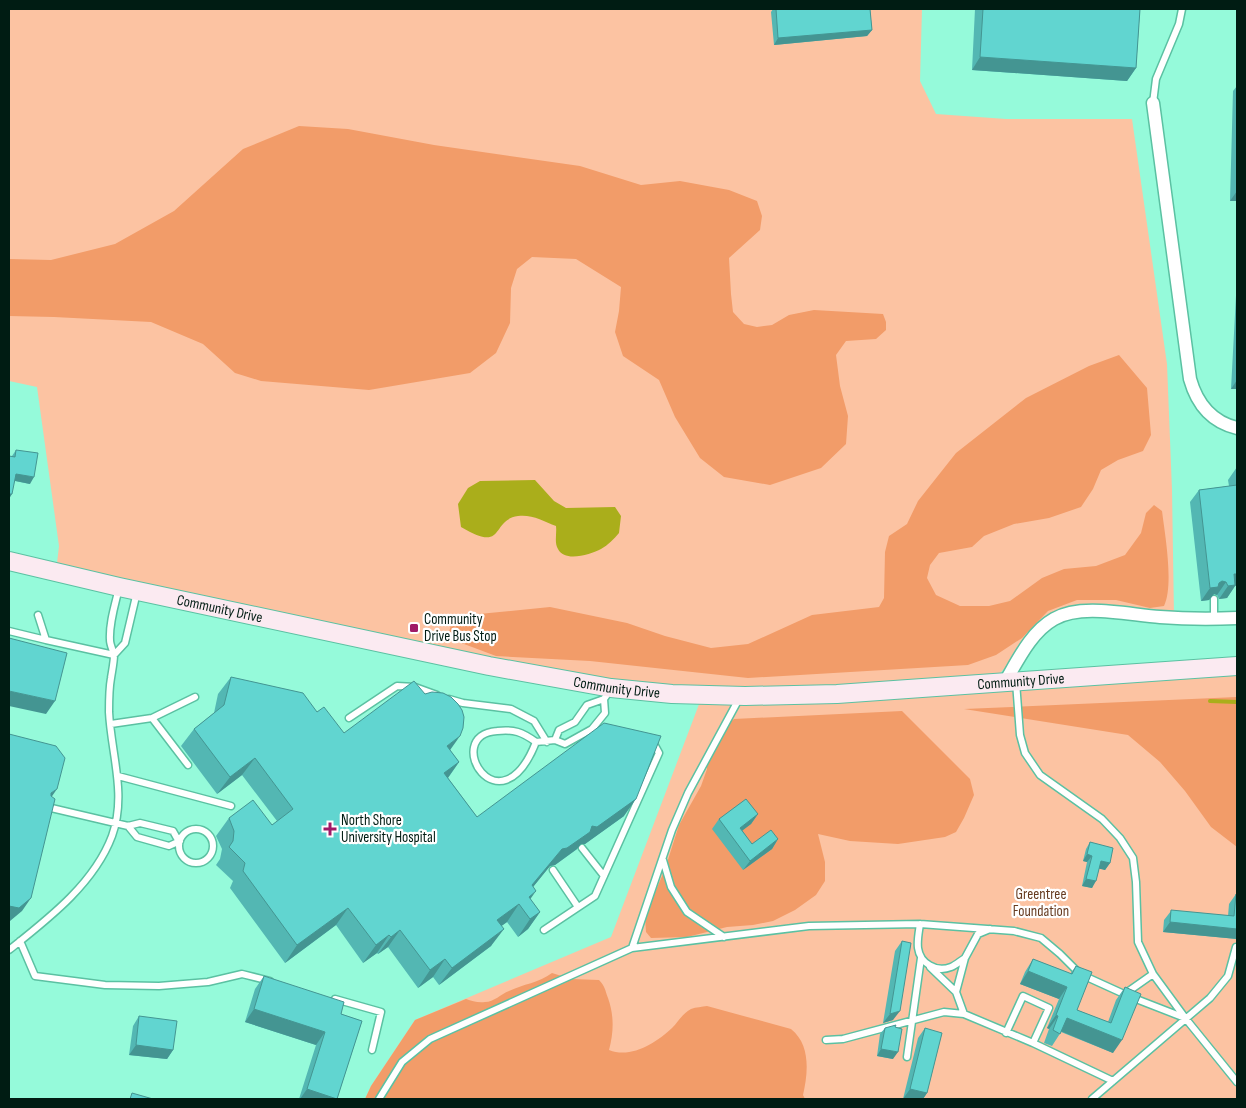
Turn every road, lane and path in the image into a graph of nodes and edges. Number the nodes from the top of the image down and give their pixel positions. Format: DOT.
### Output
graph roads {
  1 [pos="1182,9"];
  2 [pos="1153,103"];
  3 [pos="1237,428"];
  4 [pos="9,561"];
  5 [pos="119,587"];
  6 [pos="137,591"];
  7 [pos="1214,599"];
  8 [pos="38,615"];
  9 [pos="1237,618"];
  10 [pos="1214,619"];
  11 [pos="9,631"];
  12 [pos="46,640"];
  13 [pos="114,655"];
  14 [pos="1237,666"];
  15 [pos="1011,681"];
  16 [pos="608,694"];
  17 [pos="740,696"];
  18 [pos="195,697"];
  19 [pos="152,718"];
  20 [pos="349,718"];
  21 [pos="111,724"];
  22 [pos="592,729"];
  23 [pos="602,731"];
  24 [pos="555,740"];
  25 [pos="536,742"];
  26 [pos="547,742"];
  27 [pos="646,742"];
  28 [pos="188,765"];
  29 [pos="118,776"];
  30 [pos="231,806"];
  31 [pos="47,807"];
  32 [pos="115,824"];
  33 [pos="128,826"];
  34 [pos="179,840"];
  35 [pos="582,848"];
  36 [pos="662,859"];
  37 [pos="553,870"];
  38 [pos="604,876"];
  39 [pos="578,907"];
  40 [pos="920,924"];
  41 [pos="991,928"];
  42 [pos="544,930"];
  43 [pos="724,937"];
  44 [pos="20,941"];
  45 [pos="1236,947"];
  46 [pos="632,948"];
  47 [pos="9,950"];
  48 [pos="920,958"];
  49 [pos="965,958"];
  50 [pos="930,966"];
  51 [pos="1237,969"];
  52 [pos="1153,974"];
  53 [pos="1228,976"];
  54 [pos="281,984"];
  55 [pos="956,992"];
  56 [pos="1124,994"];
  57 [pos="326,997"];
  58 [pos="964,1014"];
  59 [pos="1186,1019"];
  60 [pos="911,1020"];
  61 [pos="1006,1033"];
  62 [pos="826,1040"];
  63 [pos="1033,1043"];
  64 [pos="372,1050"];
  65 [pos="907,1057"];
  66 [pos="1113,1082"];
  67 [pos="1237,1082"];
  68 [pos="379,1099"];
  69 [pos="1092,1099"];
  1 -- 2 [label="lane"];
  2 -- 3 [label="street"];
  4 -- 5 [label="main road, Community Drive"];
  5 -- 6 [label="main road, Community Drive"];
  5 -- 13 [label="lane"];
  6 -- 13 [label="lane"];
  6 -- 16 [label="main road, Community Drive"];
  7 -- 10 [label="lane"];
  8 -- 12 [label="lane"];
  9 -- 10 [label="street"];
  10 -- 15 [label="street"];
  11 -- 12 [label="lane"];
  12 -- 13 [label="lane"];
  13 -- 21 [label="lane"];
  14 -- 15 [label="main road, Community Drive"];
  15 -- 17 [label="main road, Community Drive"];
  15 -- 52 [label="lane"];
  16 -- 17 [label="main road, Community Drive"];
  16 -- 22 [label="lane"];
  16 -- 24 [label="lane"];
  17 -- 36 [label="lane"];
  18 -- 19 [label="lane"];
  19 -- 21 [label="lane"];
  19 -- 28 [label="lane"];
  20 -- 26 [label="lane"];
  21 -- 29 [label="lane"];
  22 -- 23 [label="lane"];
  22 -- 24 [label="lane"];
  24 -- 26 [label="lane"];
  25 -- 25 [label="lane"];
  25 -- 26 [label="lane"];
  27 -- 38 [label="lane"];
  29 -- 30 [label="lane"];
  29 -- 32 [label="lane"];
  31 -- 32 [label="lane"];
  32 -- 33 [label="lane"];
  32 -- 44 [label="lane"];
  33 -- 34 [label="lane"];
  33 -- 34 [label="lane"];
  34 -- 34 [label="lane"];
  35 -- 38 [label="lane"];
  36 -- 43 [label="lane"];
  36 -- 46 [label="lane"];
  37 -- 39 [label="lane"];
  38 -- 39 [label="lane"];
  39 -- 42 [label="lane"];
  40 -- 41 [label="lane"];
  40 -- 43 [label="lane"];
  40 -- 48 [label="lane"];
  41 -- 49 [label="lane"];
  41 -- 56 [label="lane"];
  43 -- 46 [label="lane"];
  44 -- 47 [label="lane"];
  44 -- 54 [label="lane"];
  45 -- 53 [label="lane"];
  46 -- 68 [label="lane"];
  48 -- 50 [label="lane"];
  48 -- 60 [label="lane"];
  49 -- 50 [label="lane"];
  49 -- 55 [label="lane"];
  50 -- 55 [label="lane"];
  51 -- 53 [label="lane"];
  52 -- 56 [label="lane"];
  52 -- 59 [label="lane"];
  53 -- 59 [label="lane"];
  55 -- 58 [label="lane"];
  56 -- 59 [label="lane"];
  57 -- 64 [label="lane"];
  58 -- 60 [label="lane"];
  58 -- 61 [label="lane"];
  59 -- 66 [label="lane"];
  59 -- 67 [label="lane"];
  60 -- 62 [label="lane"];
  60 -- 65 [label="lane"];
  61 -- 63 [label="lane"];
  61 -- 63 [label="lane"];
  63 -- 66 [label="lane"];
  66 -- 69 [label="lane"];
}
